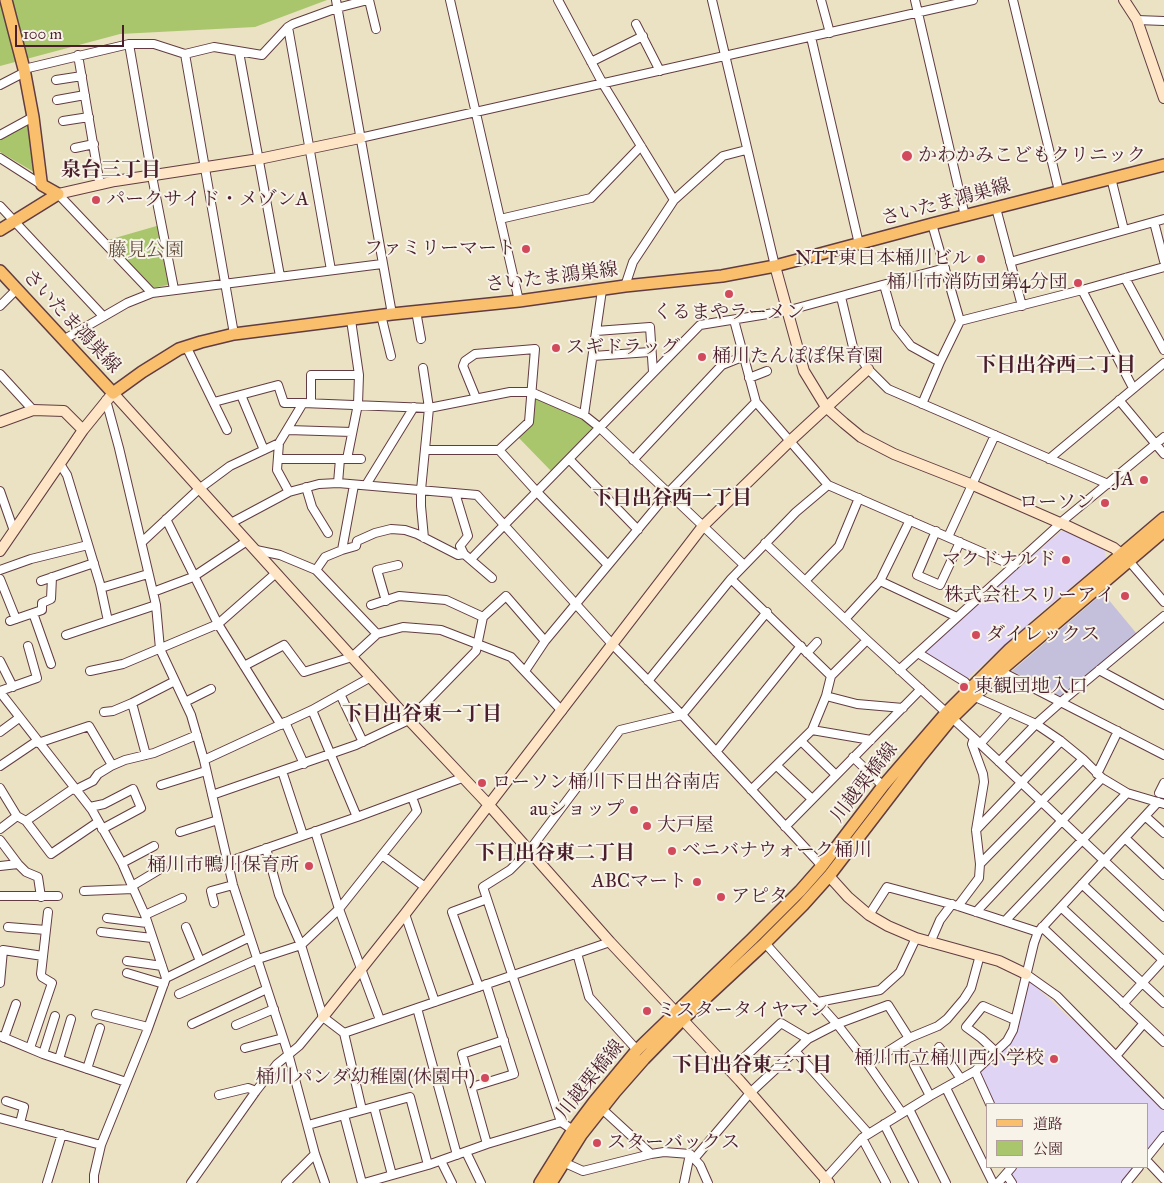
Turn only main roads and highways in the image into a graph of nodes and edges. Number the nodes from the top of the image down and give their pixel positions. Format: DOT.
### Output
graph roads {
  1 [pos="6,0"];
  2 [pos="1164,165"];
  3 [pos="0,230"];
  4 [pos="0,271"];
  5 [pos="1164,518"];
  6 [pos="1164,531"];
  7 [pos="1125,557"];
  8 [pos="972,692"];
  9 [pos="949,715"];
  10 [pos="678,1016"];
  11 [pos="540,1183"];
  12 [pos="551,1183"];
  1 -- 3 [label="main road"];
  2 -- 4 [label="main road, さいたま鴻巣線"];
  5 -- 7 [label="main road, 川越栗橋線"];
  6 -- 7 [label="main road, 川越栗橋線"];
  7 -- 8 [label="main road, 川越栗橋線"];
  7 -- 8 [label="main road, 川越栗橋線"];
  8 -- 9 [label="main road, 川越栗橋線"];
  9 -- 10 [label="main road, 川越栗橋線"];
  9 -- 10 [label="main road, 川越栗橋線"];
  10 -- 11 [label="main road, 川越栗橋線"];
  10 -- 12 [label="main road, 川越栗橋線"];
}
